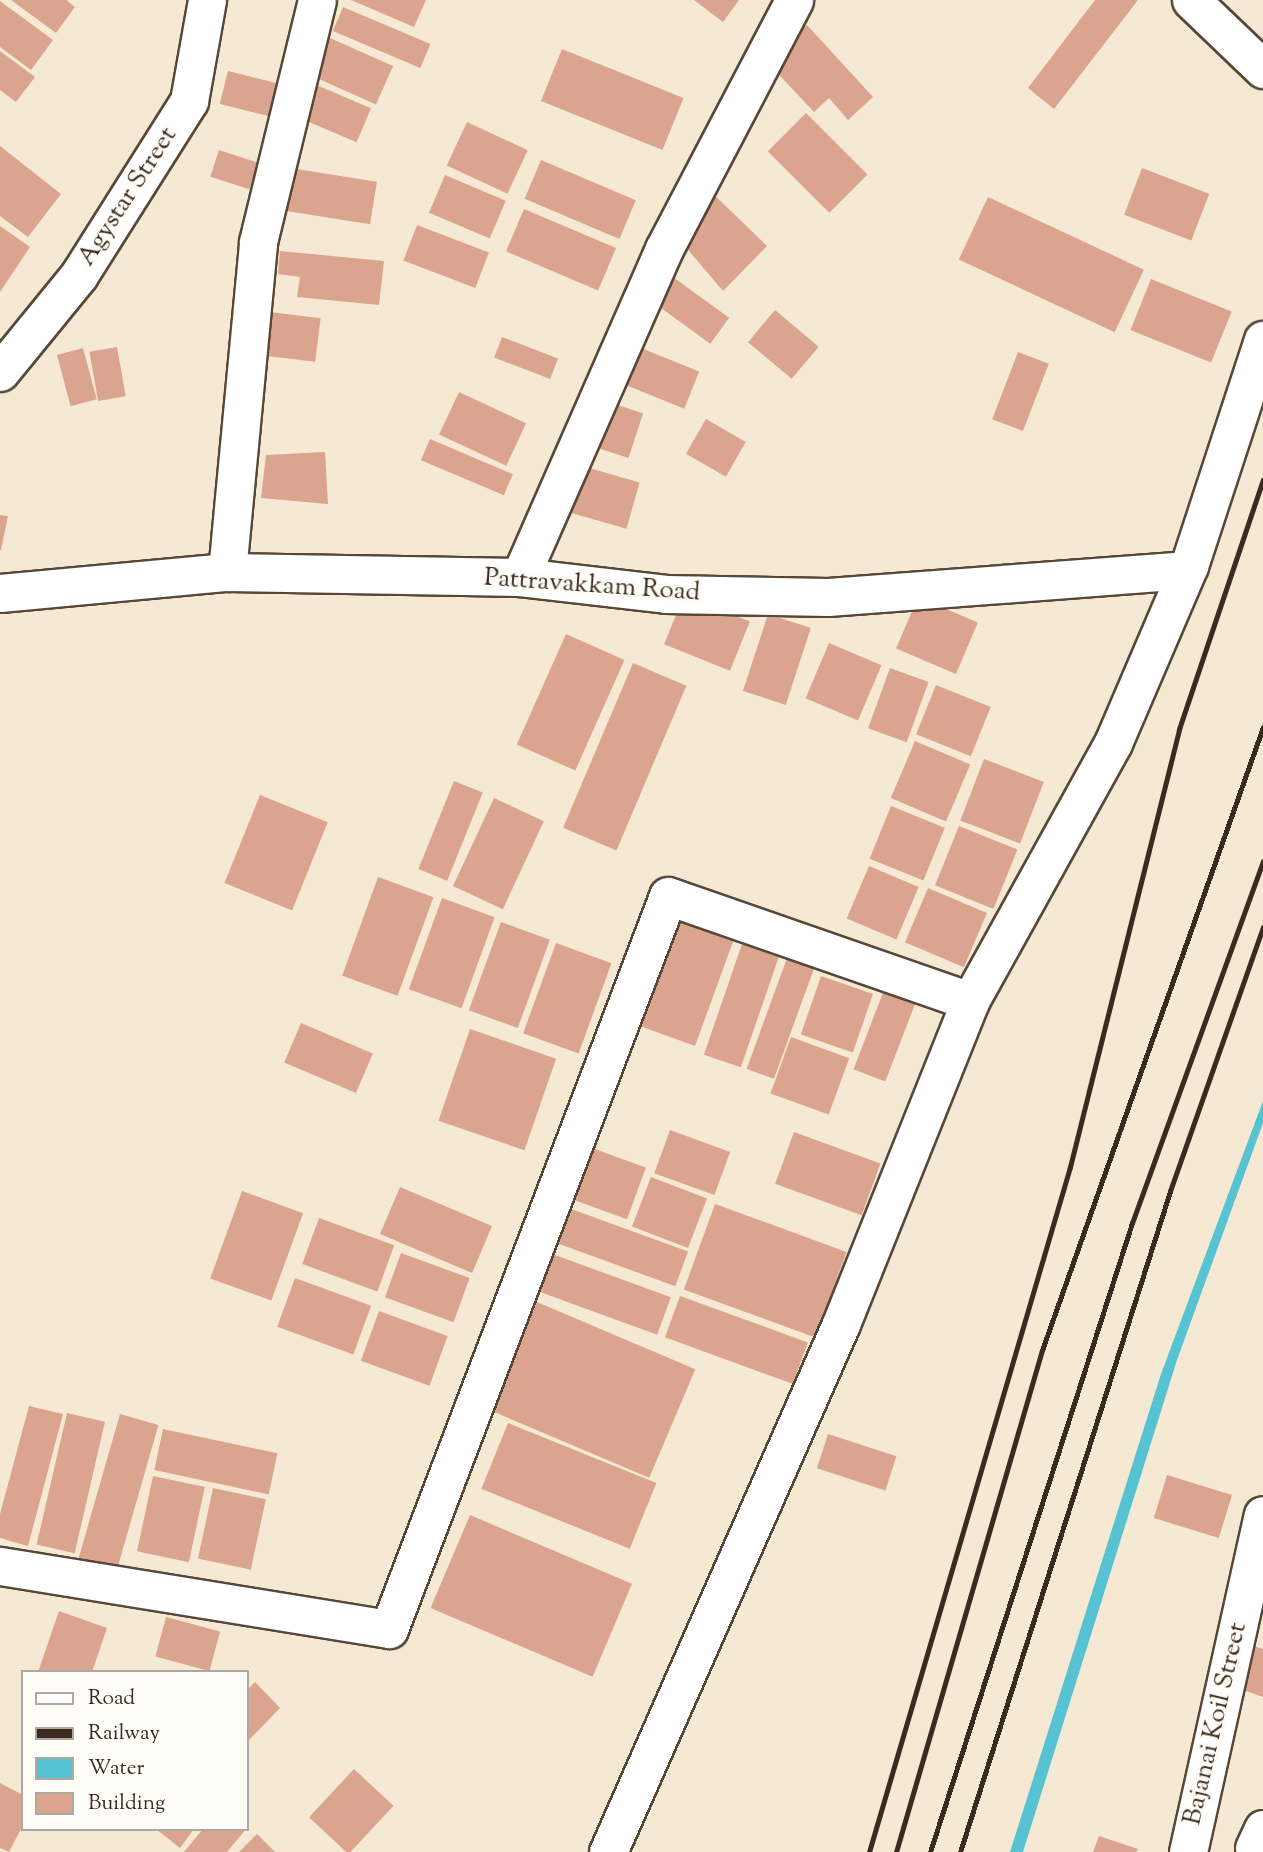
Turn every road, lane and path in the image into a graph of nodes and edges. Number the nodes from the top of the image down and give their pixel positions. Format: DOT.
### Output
graph roads {
  1 [pos="207,0"];
  2 [pos="317,0"];
  3 [pos="794,0"];
  4 [pos="1191,0"];
  5 [pos="1263,69"];
  6 [pos="1263,340"];
  7 [pos="0,372"];
  8 [pos="1185,570"];
  9 [pos="227,572"];
  10 [pos="520,577"];
  11 [pos="0,593"];
  12 [pos="970,1001"];
  13 [pos="1263,1515"];
  14 [pos="0,1566"];
  15 [pos="608,1852"];
  16 [pos="1188,1852"];
  1 -- 7 [label="street, Agystar Street"];
  2 -- 9 [label="street"];
  3 -- 10 [label="street"];
  4 -- 5 [label="street"];
  6 -- 8 [label="street"];
  8 -- 10 [label="street, Pattravakkam Road"];
  8 -- 12 [label="street"];
  9 -- 10 [label="street, Pattravakkam Road"];
  9 -- 11 [label="street, Pattravakkam Road"];
  12 -- 14 [label="street"];
  12 -- 15 [label="street"];
  13 -- 16 [label="street, Bajanai Koil Street"];
}
